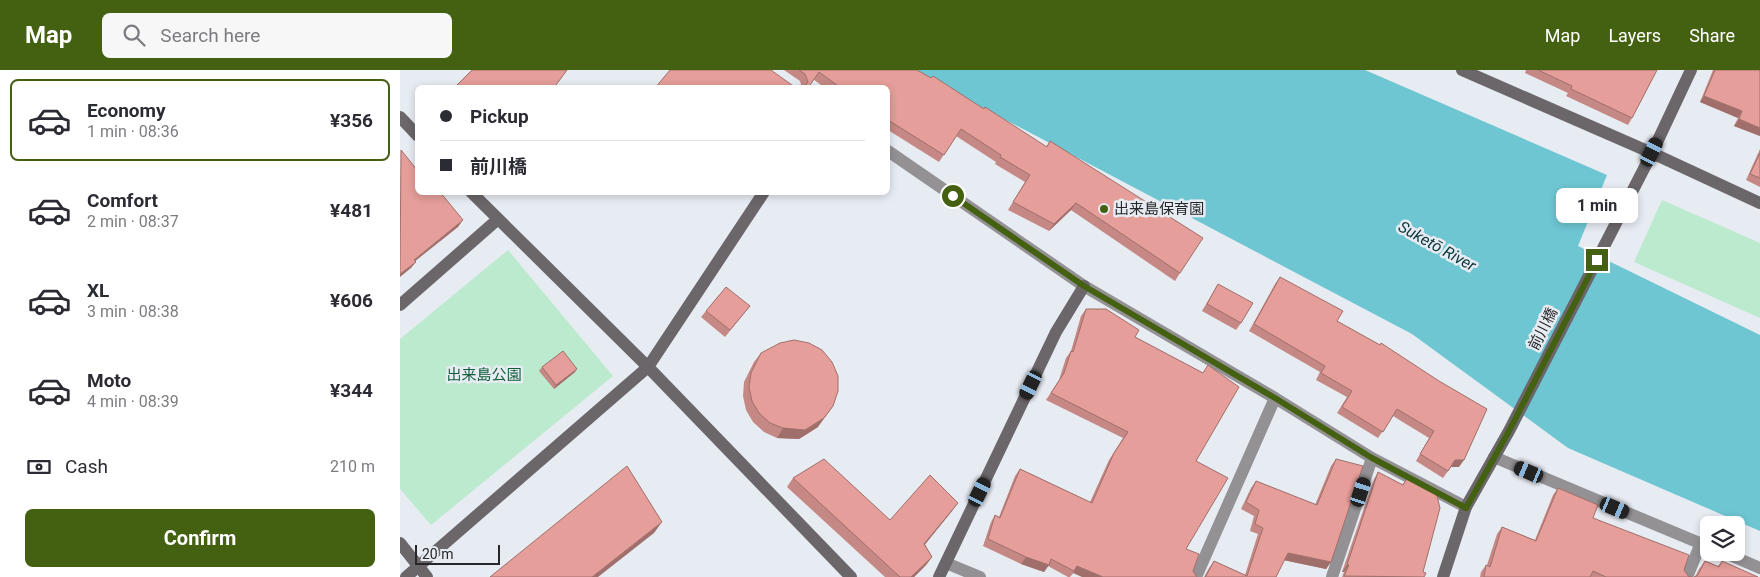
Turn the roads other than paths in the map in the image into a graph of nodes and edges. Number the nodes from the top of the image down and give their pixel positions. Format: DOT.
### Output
graph roads {
  1 [pos="1462,70"];
  2 [pos="1691,70"];
  3 [pos="400,117"];
  4 [pos="415,133"];
  5 [pos="890,152"];
  6 [pos="1652,152"];
  7 [pos="474,195"];
  8 [pos="762,195"];
  9 [pos="1760,203"];
  10 [pos="497,220"];
  11 [pos="1084,286"];
  12 [pos="400,305"];
  13 [pos="648,367"];
  14 [pos="1275,398"];
  15 [pos="1494,457"];
  16 [pos="1372,458"];
  17 [pos="1466,508"];
  18 [pos="400,543"];
  19 [pos="1700,543"];
  20 [pos="1700,554"];
  21 [pos="1744,561"];
  22 [pos="946,563"];
  23 [pos="419,566"];
  24 [pos="1760,568"];
  25 [pos="406,577"];
  26 [pos="427,577"];
  27 [pos="851,577"];
  28 [pos="939,577"];
  29 [pos="980,577"];
  30 [pos="1196,577"];
  31 [pos="1332,577"];
  32 [pos="1443,577"];
  33 [pos="1687,577"];
  1 -- 6 [label="street"];
  2 -- 6 [label="street, 前川橋"];
  3 -- 4 [label="street"];
  5 -- 11 [label="street"];
  6 -- 9 [label="street"];
  6 -- 15 [label="street, 前川橋"];
  7 -- 10 [label="street"];
  8 -- 13 [label="street"];
  10 -- 12 [label="street"];
  10 -- 13 [label="street"];
  11 -- 14 [label="street"];
  11 -- 22 [label="street"];
  13 -- 23 [label="street"];
  13 -- 27 [label="street"];
  14 -- 16 [label="street"];
  14 -- 30 [label="street"];
  15 -- 17 [label="street, 前川橋"];
  15 -- 19 [label="street"];
  16 -- 17 [label="street"];
  16 -- 31 [label="street"];
  17 -- 32 [label="street, 前川橋"];
  18 -- 23 [label="street"];
  20 -- 33 [label="street"];
  21 -- 24 [label="street"];
  22 -- 28 [label="street"];
  22 -- 29 [label="street"];
  23 -- 25 [label="street"];
  23 -- 26 [label="street"];
}
